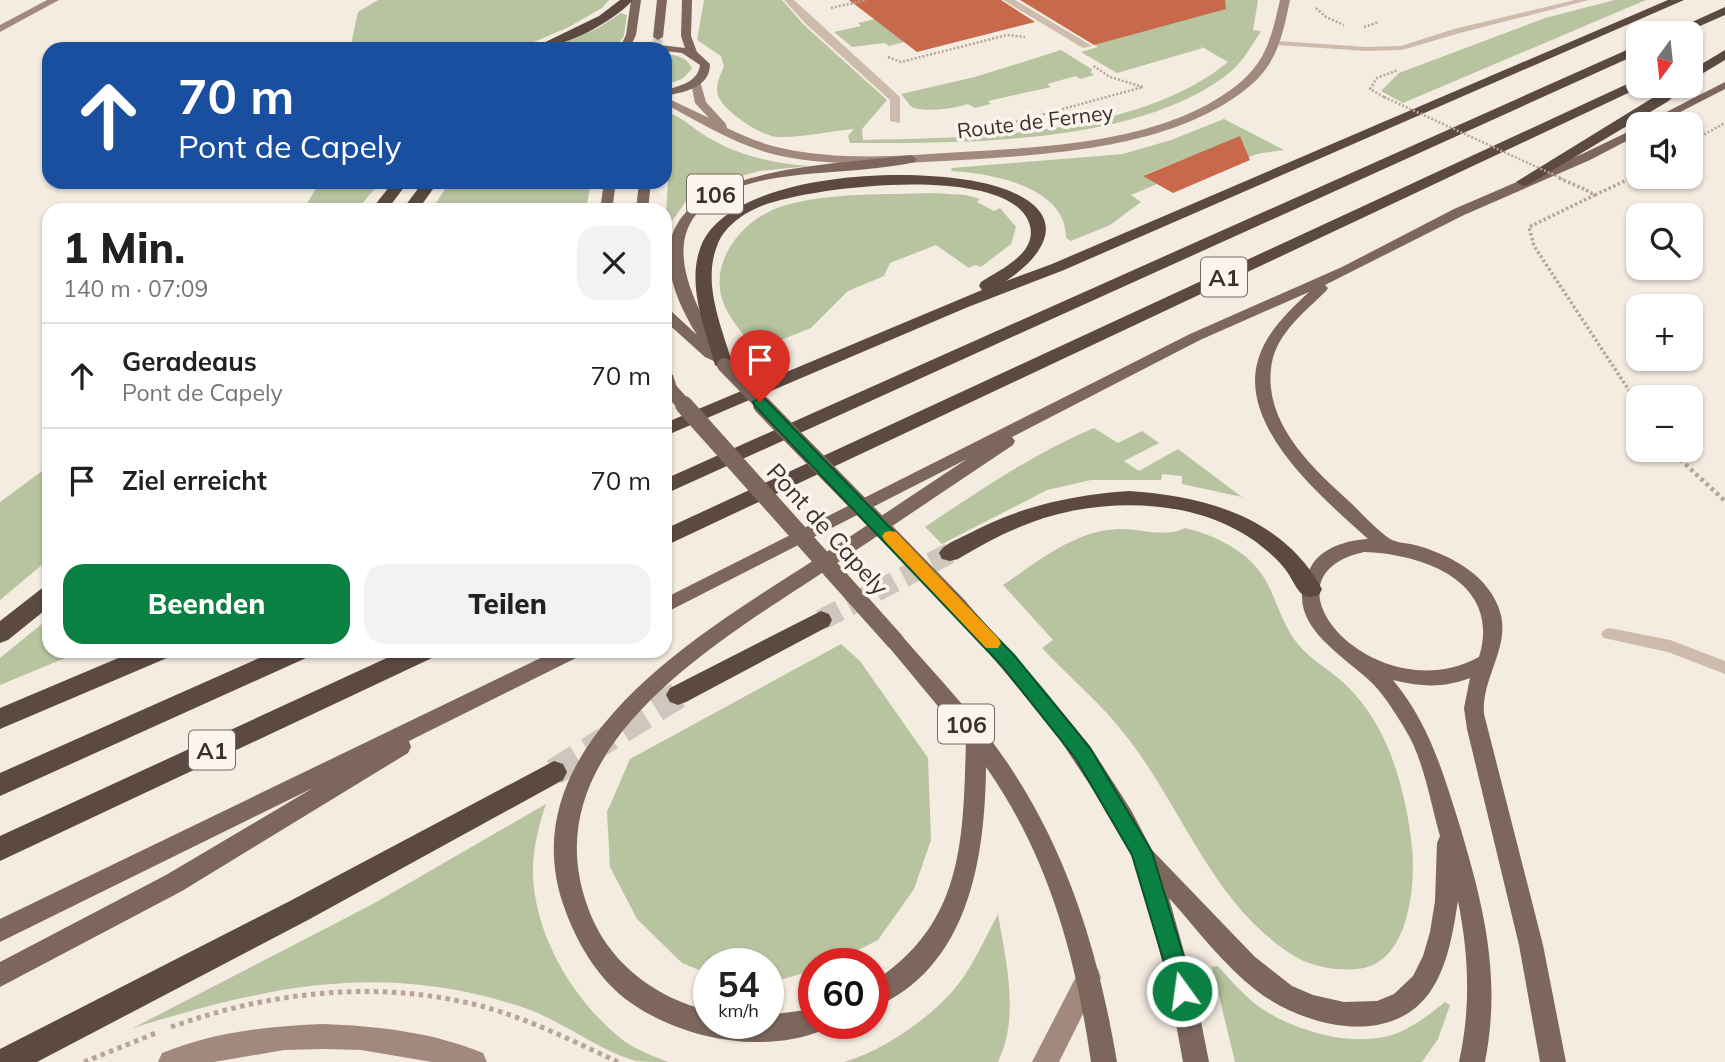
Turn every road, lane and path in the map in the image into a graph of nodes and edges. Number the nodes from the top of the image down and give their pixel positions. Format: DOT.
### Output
graph roads {
  1 [pos="54,0"];
  2 [pos="627,0"];
  3 [pos="636,0"];
  4 [pos="662,0"];
  5 [pos="687,0"];
  6 [pos="789,0"];
  7 [pos="867,0"];
  8 [pos="1008,0"];
  9 [pos="1285,0"];
  10 [pos="1585,0"];
  11 [pos="1678,0"];
  12 [pos="827,8"];
  13 [pos="1725,11"];
  14 [pos="1702,21"];
  15 [pos="1379,22"];
  16 [pos="0,29"];
  17 [pos="1360,29"];
  18 [pos="658,37"];
  19 [pos="1027,37"];
  20 [pos="552,42"];
  21 [pos="628,42"];
  22 [pos="1725,42"];
  23 [pos="1278,43"];
  24 [pos="1087,46"];
  25 [pos="672,48"];
  26 [pos="692,53"];
  27 [pos="1703,53"];
  28 [pos="1626,54"];
  29 [pos="1725,54"];
  30 [pos="890,59"];
  31 [pos="1089,64"];
  32 [pos="1703,68"];
  33 [pos="696,83"];
  34 [pos="1725,85"];
  35 [pos="1370,89"];
  36 [pos="1626,89"];
  37 [pos="672,91"];
  38 [pos="1663,98"];
  39 [pos="672,104"];
  40 [pos="1672,112"];
  41 [pos="896,121"];
  42 [pos="1725,123"];
  43 [pos="985,124"];
  44 [pos="727,131"];
  45 [pos="1703,135"];
  46 [pos="1626,136"];
  47 [pos="911,159"];
  48 [pos="1626,180"];
  49 [pos="1523,182"];
  50 [pos="396,189"];
  51 [pos="1595,195"];
  52 [pos="384,203"];
  53 [pos="1347,270"];
  54 [pos="962,303"];
  55 [pos="672,320"];
  56 [pos="724,365"];
  57 [pos="1626,386"];
  58 [pos="672,389"];
  59 [pos="1073,398"];
  60 [pos="672,426"];
  61 [pos="1683,462"];
  62 [pos="672,483"];
  63 [pos="1725,501"];
  64 [pos="672,535"];
  65 [pos="1388,547"];
  66 [pos="950,553"];
  67 [pos="1311,589"];
  68 [pos="42,601"];
  69 [pos="672,602"];
  70 [pos="821,620"];
  71 [pos="0,634"];
  72 [pos="1609,634"];
  73 [pos="143,658"];
  74 [pos="282,658"];
  75 [pos="409,658"];
  76 [pos="559,658"];
  77 [pos="1358,661"];
  78 [pos="1486,662"];
  79 [pos="1725,668"];
  80 [pos="498,688"];
  81 [pos="678,695"];
  82 [pos="0,719"];
  83 [pos="976,736"];
  84 [pos="554,772"];
  85 [pos="0,785"];
  86 [pos="1448,825"];
  87 [pos="0,849"];
  88 [pos="1142,852"];
  89 [pos="0,931"];
  90 [pos="0,975"];
  91 [pos="1089,978"];
  92 [pos="889,985"];
  93 [pos="798,1024"];
  94 [pos="6,1062"];
  95 [pos="171,1062"];
  96 [pos="474,1062"];
  97 [pos="1045,1062"];
  98 [pos="1104,1062"];
  99 [pos="1196,1062"];
  100 [pos="1472,1062"];
  101 [pos="1553,1062"];
  1 -- 16 [label="street"];
  2 -- 20 [label="highway"];
  3 -- 21 [label="main road"];
  4 -- 18 [label="main road"];
  5 -- 26 [label="main road"];
  6 -- 41 [label="street"];
  7 -- 12 [label="path"];
  8 -- 24 [label="street"];
  9 -- 23 [label="street, Route de Ferney / 106"];
  10 -- 23 [label="lane"];
  11 -- 54 [label="highway"];
  13 -- 14 [label="highway"];
  15 -- 17 [label="path"];
  19 -- 30 [label="path"];
  22 -- 27 [label="highway"];
  23 -- 47 [label="street, Route de Ferney / 106"];
  25 -- 26 [label="main road"];
  26 -- 33 [label="main road, 106"];
  28 -- 62 [label="highway, A1"];
  29 -- 32 [label="highway"];
  31 -- 43 [label="path"];
  33 -- 37 [label="main road"];
  33 -- 44 [label="street, Route de Ferney / 106"];
  34 -- 40 [label="main road"];
  35 -- 51 [label="path, bridge"];
  36 -- 64 [label="highway, A1"];
  38 -- 49 [label="highway"];
  39 -- 44 [label="street, Route de Ferney / 106"];
  42 -- 45 [label="path"];
  44 -- 47 [label="street, Route de Ferney / 106"];
  46 -- 49 [label="main road"];
  47 -- 56 [label="main road, 106"];
  48 -- 51 [label="path"];
  49 -- 53 [label="main road"];
  50 -- 52 [label="highway"];
  51 -- 57 [label="path"];
  53 -- 59 [label="main road"];
  53 -- 65 [label="main road"];
  54 -- 56 [label="highway"];
  54 -- 60 [label="highway"];
  55 -- 56 [label="main road"];
  56 -- 88 [label="main road, Pont de Capely / 106, bridge"];
  58 -- 83 [label="main road, Pont de Capely / 106, bridge"];
  59 -- 69 [label="main road"];
  59 -- 93 [label="main road"];
  61 -- 63 [label="path"];
  65 -- 67 [label="main road"];
  65 -- 78 [label="main road"];
  66 -- 67 [label="highway"];
  67 -- 77 [label="main road"];
  68 -- 71 [label="highway"];
  70 -- 81 [label="highway"];
  72 -- 79 [label="lane"];
  73 -- 82 [label="highway"];
  74 -- 85 [label="highway, A1"];
  75 -- 87 [label="highway, A1"];
  76 -- 80 [label="main road"];
  77 -- 78 [label="main road"];
  77 -- 86 [label="main road"];
  78 -- 101 [label="main road"];
  80 -- 89 [label="main road"];
  80 -- 90 [label="main road"];
  83 -- 91 [label="main road, 106"];
  83 -- 92 [label="main road"];
  84 -- 94 [label="highway"];
  86 -- 88 [label="main road"];
  86 -- 100 [label="main road"];
  88 -- 99 [label="main road, 106"];
  91 -- 97 [label="street"];
  91 -- 98 [label="main road, 106"];
  95 -- 96 [label="street"];
}
